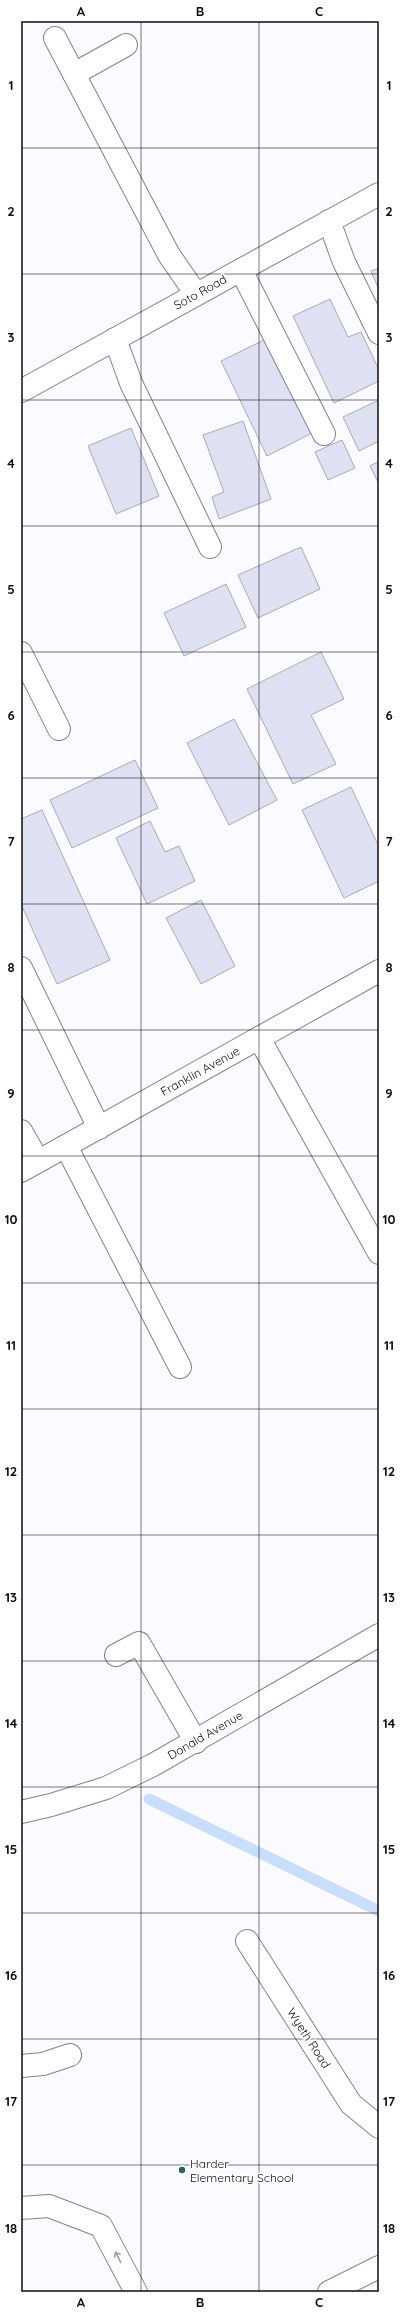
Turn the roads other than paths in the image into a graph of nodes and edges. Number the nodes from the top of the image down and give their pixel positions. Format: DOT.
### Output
graph roads {
  1 [pos="54,38"];
  2 [pos="126,45"];
  3 [pos="74,74"];
  4 [pos="379,194"];
  5 [pos="328,221"];
  6 [pos="241,270"];
  7 [pos="196,294"];
  8 [pos="379,333"];
  9 [pos="115,339"];
  10 [pos="21,390"];
  11 [pos="324,434"];
  12 [pos="210,547"];
  13 [pos="21,653"];
  14 [pos="59,729"];
  15 [pos="21,968"];
  16 [pos="379,971"];
  17 [pos="259,1038"];
  18 [pos="99,1128"];
  19 [pos="21,1132"];
  20 [pos="66,1146"];
  21 [pos="30,1166"];
  22 [pos="379,1253"];
  23 [pos="180,1367"];
  24 [pos="379,1634"];
  25 [pos="116,1655"];
  26 [pos="196,1742"];
  27 [pos="21,1812"];
  28 [pos="246,1941"];
  29 [pos="70,2055"];
  30 [pos="21,2066"];
  31 [pos="379,2127"];
  32 [pos="21,2208"];
  33 [pos="379,2267"];
  34 [pos="136,2292"];
  35 [pos="329,2292"];
  1 -- 3 [label="street"];
  2 -- 3 [label="street"];
  3 -- 7 [label="street"];
  4 -- 5 [label="street, Soto Road"];
  5 -- 6 [label="street, Soto Road"];
  5 -- 8 [label="street"];
  6 -- 7 [label="street, Soto Road"];
  6 -- 11 [label="street"];
  7 -- 9 [label="street, Soto Road"];
  9 -- 10 [label="street, Soto Road"];
  9 -- 12 [label="street"];
  13 -- 14 [label="street"];
  15 -- 18 [label="street"];
  16 -- 17 [label="street, Franklin Avenue"];
  17 -- 18 [label="street, Franklin Avenue"];
  17 -- 22 [label="street"];
  18 -- 20 [label="street, Franklin Avenue"];
  19 -- 21 [label="street"];
  20 -- 21 [label="street, Franklin Avenue"];
  20 -- 23 [label="street"];
  24 -- 26 [label="street, Donald Avenue"];
  25 -- 26 [label="street"];
  26 -- 27 [label="street, Donald Avenue"];
  28 -- 31 [label="street, Wyeth Road"];
  29 -- 30 [label="street"];
  34 -- 32 [label="street, one-way"];
  33 -- 35 [label="street"];
}
